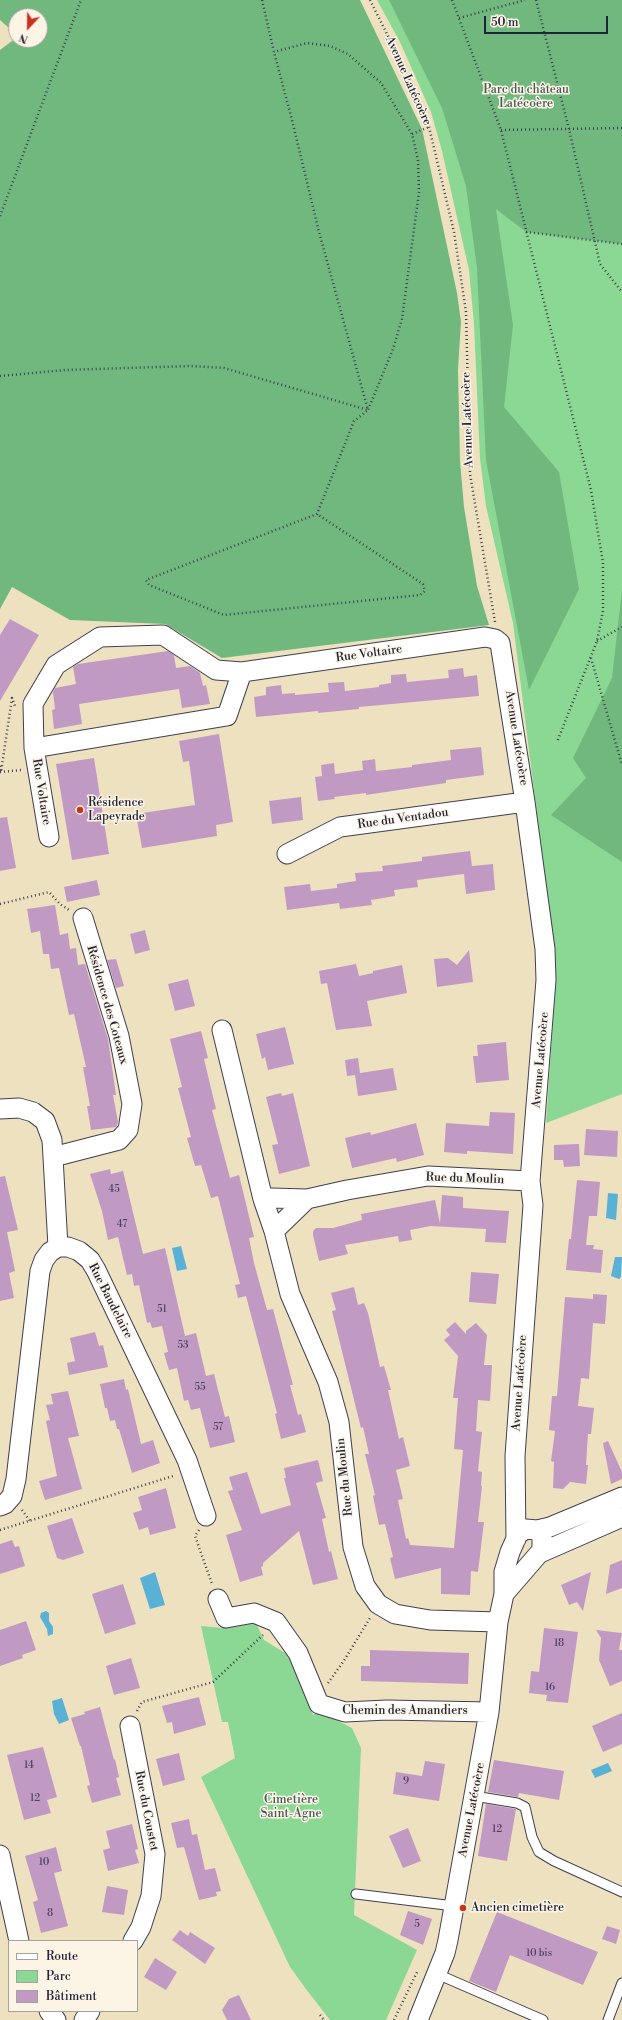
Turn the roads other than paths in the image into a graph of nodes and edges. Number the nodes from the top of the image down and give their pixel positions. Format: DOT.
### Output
graph roads {
  1 [pos="495,639"];
  2 [pos="242,672"];
  3 [pos="34,748"];
  4 [pos="525,802"];
  5 [pos="49,837"];
  6 [pos="287,854"];
  7 [pos="83,918"];
  8 [pos="222,1030"];
  9 [pos="0,1109"];
  10 [pos="53,1157"];
  11 [pos="530,1181"];
  12 [pos="307,1199"];
  13 [pos="263,1200"];
  14 [pos="274,1231"];
  15 [pos="58,1247"];
  16 [pos="516,1495"];
  17 [pos="622,1496"];
  18 [pos="0,1506"];
  19 [pos="206,1516"];
  20 [pos="622,1518"];
  21 [pos="536,1530"];
  22 [pos="516,1540"];
  23 [pos="537,1555"];
  24 [pos="504,1594"];
  25 [pos="218,1599"];
  26 [pos="498,1622"];
  27 [pos="489,1712"];
  28 [pos="130,1726"];
  29 [pos="474,1796"];
  30 [pos="0,1855"];
  31 [pos="622,1892"];
  32 [pos="356,1894"];
  33 [pos="454,1906"];
  34 [pos="19,1940"];
  35 [pos="134,1940"];
  36 [pos="437,1974"];
  37 [pos="622,1983"];
  38 [pos="50,2012"];
  39 [pos="56,2020"];
  40 [pos="418,2020"];
  41 [pos="543,2020"];
  42 [pos="608,2020"];
  1 -- 2 [label="street, Rue Voltaire"];
  1 -- 4 [label="street, Avenue Latécoère"];
  2 -- 3 [label="street, Rue Voltaire"];
  2 -- 3 [label="street, Rue Voltaire"];
  3 -- 5 [label="street, Rue Voltaire"];
  4 -- 6 [label="street, Rue du Ventadou"];
  4 -- 11 [label="street, Avenue Latécoère"];
  7 -- 10 [label="street, Résidence des Coteaux"];
  8 -- 13 [label="street, Rue du Moulin"];
  9 -- 10 [label="street"];
  10 -- 15 [label="street"];
  11 -- 12 [label="street, Rue du Moulin"];
  11 -- 16 [label="street, Avenue Latécoère"];
  12 -- 13 [label="street, Rue du Moulin"];
  12 -- 14 [label="street"];
  13 -- 14 [label="street, Rue du Moulin"];
  14 -- 26 [label="street, Rue du Moulin"];
  15 -- 18 [label="street"];
  15 -- 19 [label="street, Rue Baudelaire"];
  16 -- 21 [label="street, Avenue Latécoère"];
  16 -- 22 [label="street, Avenue Latécoère"];
  17 -- 21 [label="street"];
  20 -- 23 [label="street"];
  21 -- 22 [label="street"];
  21 -- 23 [label="street, Avenue Latécoère"];
  22 -- 23 [label="street"];
  22 -- 24 [label="street, Avenue Latécoère"];
  23 -- 24 [label="street, Avenue Latécoère"];
  24 -- 26 [label="street, Avenue Latécoère"];
  25 -- 27 [label="street, Chemin des Amandiers"];
  26 -- 27 [label="street, Avenue Latécoère"];
  27 -- 29 [label="street, Avenue Latécoère"];
  28 -- 35 [label="street, Rue du Coustet"];
  29 -- 31 [label="lane"];
  29 -- 33 [label="street, Avenue Latécoère"];
  30 -- 34 [label="street"];
  32 -- 33 [label="lane"];
  33 -- 36 [label="street, Avenue Latécoère"];
  36 -- 40 [label="street, Avenue Latécoère"];
  36 -- 41 [label="lane"];
  37 -- 42 [label="lane"];
  38 -- 39 [label="street"];
}
